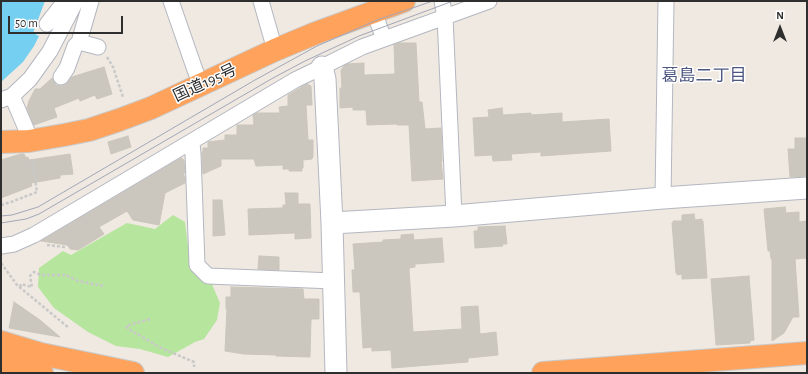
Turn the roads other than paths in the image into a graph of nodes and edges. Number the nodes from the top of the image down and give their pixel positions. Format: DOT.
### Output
graph roads {
  1 [pos="65,1"];
  2 [pos="76,1"];
  3 [pos="91,1"];
  4 [pos="171,1"];
  5 [pos="261,1"];
  6 [pos="404,1"];
  7 [pos="442,1"];
  8 [pos="489,1"];
  9 [pos="666,1"];
  10 [pos="374,12"];
  11 [pos="445,17"];
  12 [pos="47,24"];
  13 [pos="384,39"];
  14 [pos="79,42"];
  15 [pos="98,47"];
  16 [pos="275,50"];
  17 [pos="322,67"];
  18 [pos="61,77"];
  19 [pos="201,85"];
  20 [pos="6,98"];
  21 [pos="27,131"];
  22 [pos="1,142"];
  23 [pos="192,143"];
  24 [pos="807,188"];
  25 [pos="663,198"];
  26 [pos="454,216"];
  27 [pos="332,223"];
  28 [pos="2,249"];
  29 [pos="334,280"];
  30 [pos="1,342"];
  31 [pos="807,353"];
  32 [pos="1,362"];
  33 [pos="42,373"];
  34 [pos="133,373"];
  35 [pos="336,373"];
  36 [pos="543,373"];
  1 -- 12 [label="street"];
  2 -- 20 [label="street"];
  3 -- 14 [label="street"];
  4 -- 19 [label="street"];
  5 -- 16 [label="street"];
  6 -- 10 [label="highway, 国道195号"];
  7 -- 11 [label="street"];
  8 -- 11 [label="street"];
  9 -- 25 [label="street"];
  10 -- 13 [label="street"];
  10 -- 16 [label="highway, 国道195号"];
  11 -- 13 [label="street"];
  11 -- 26 [label="street"];
  13 -- 17 [label="street"];
  14 -- 15 [label="street"];
  14 -- 18 [label="street"];
  16 -- 19 [label="highway, 国道195号"];
  17 -- 23 [label="street"];
  17 -- 27 [label="street"];
  19 -- 22 [label="highway, 国道195号"];
  20 -- 21 [label="street"];
  23 -- 28 [label="street"];
  23 -- 29 [label="street"];
  24 -- 25 [label="street"];
  25 -- 26 [label="street"];
  26 -- 27 [label="street"];
  27 -- 29 [label="street"];
  29 -- 35 [label="street"];
  30 -- 34 [label="highway"];
  31 -- 36 [label="highway"];
  32 -- 33 [label="highway"];
}
